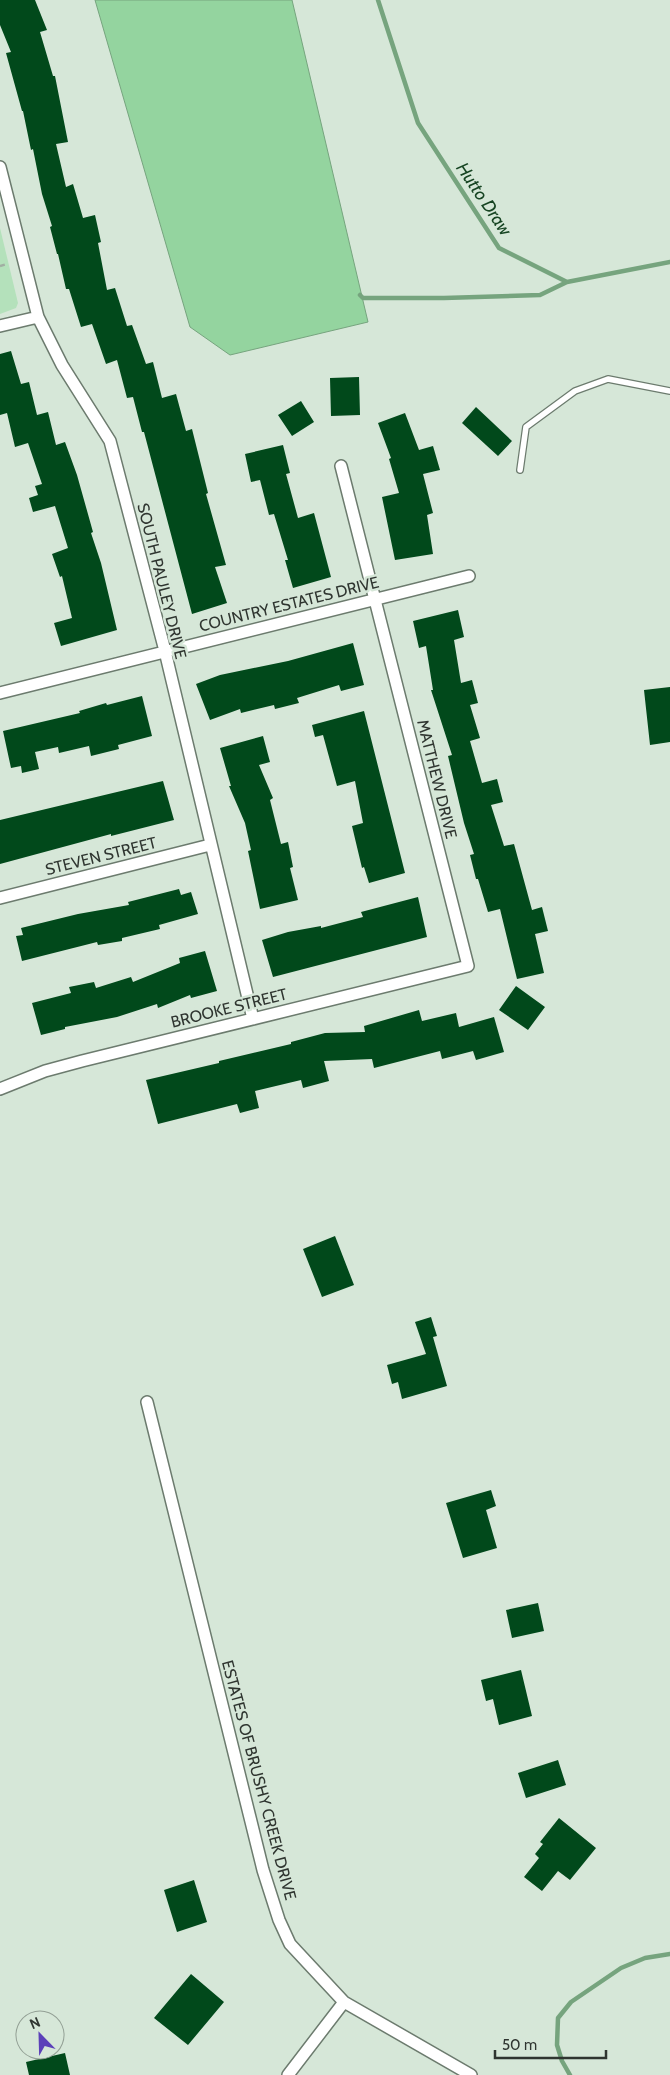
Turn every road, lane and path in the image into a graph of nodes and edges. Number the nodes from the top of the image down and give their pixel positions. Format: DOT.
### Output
graph roads {
  1 [pos="0,167"];
  2 [pos="7,264"];
  3 [pos="0,266"];
  4 [pos="38,316"];
  5 [pos="0,326"];
  6 [pos="670,391"];
  7 [pos="341,466"];
  8 [pos="520,470"];
  9 [pos="469,576"];
  10 [pos="375,600"];
  11 [pos="164,652"];
  12 [pos="0,693"];
  13 [pos="210,845"];
  14 [pos="0,898"];
  15 [pos="468,966"];
  16 [pos="253,1019"];
  17 [pos="0,1088"];
  18 [pos="147,1402"];
  19 [pos="344,2002"];
  20 [pos="288,2075"];
  21 [pos="471,2075"];
  1 -- 4 [label="street, SOUTH PAULEY DRIVE"];
  2 -- 3 [label="path"];
  4 -- 5 [label="street"];
  4 -- 11 [label="street, SOUTH PAULEY DRIVE"];
  6 -- 8 [label="lane"];
  7 -- 10 [label="street, MATTHEW DRIVE"];
  9 -- 10 [label="street, COUNTRY ESTATES DRIVE"];
  10 -- 11 [label="street, COUNTRY ESTATES DRIVE"];
  10 -- 15 [label="street, MATTHEW DRIVE"];
  11 -- 12 [label="street, COUNTRY ESTATES DRIVE"];
  11 -- 13 [label="street, SOUTH PAULEY DRIVE"];
  13 -- 14 [label="street, STEVEN STREET"];
  13 -- 16 [label="street, SOUTH PAULEY DRIVE"];
  15 -- 16 [label="street, BROOKE STREET"];
  16 -- 17 [label="street, BROOKE STREET"];
  18 -- 19 [label="street, ESTATES OF BRUSHY CREEK DRIVE"];
  19 -- 20 [label="street"];
  19 -- 21 [label="street, ESTATES OF BRUSHY CREEK DRIVE"];
}
